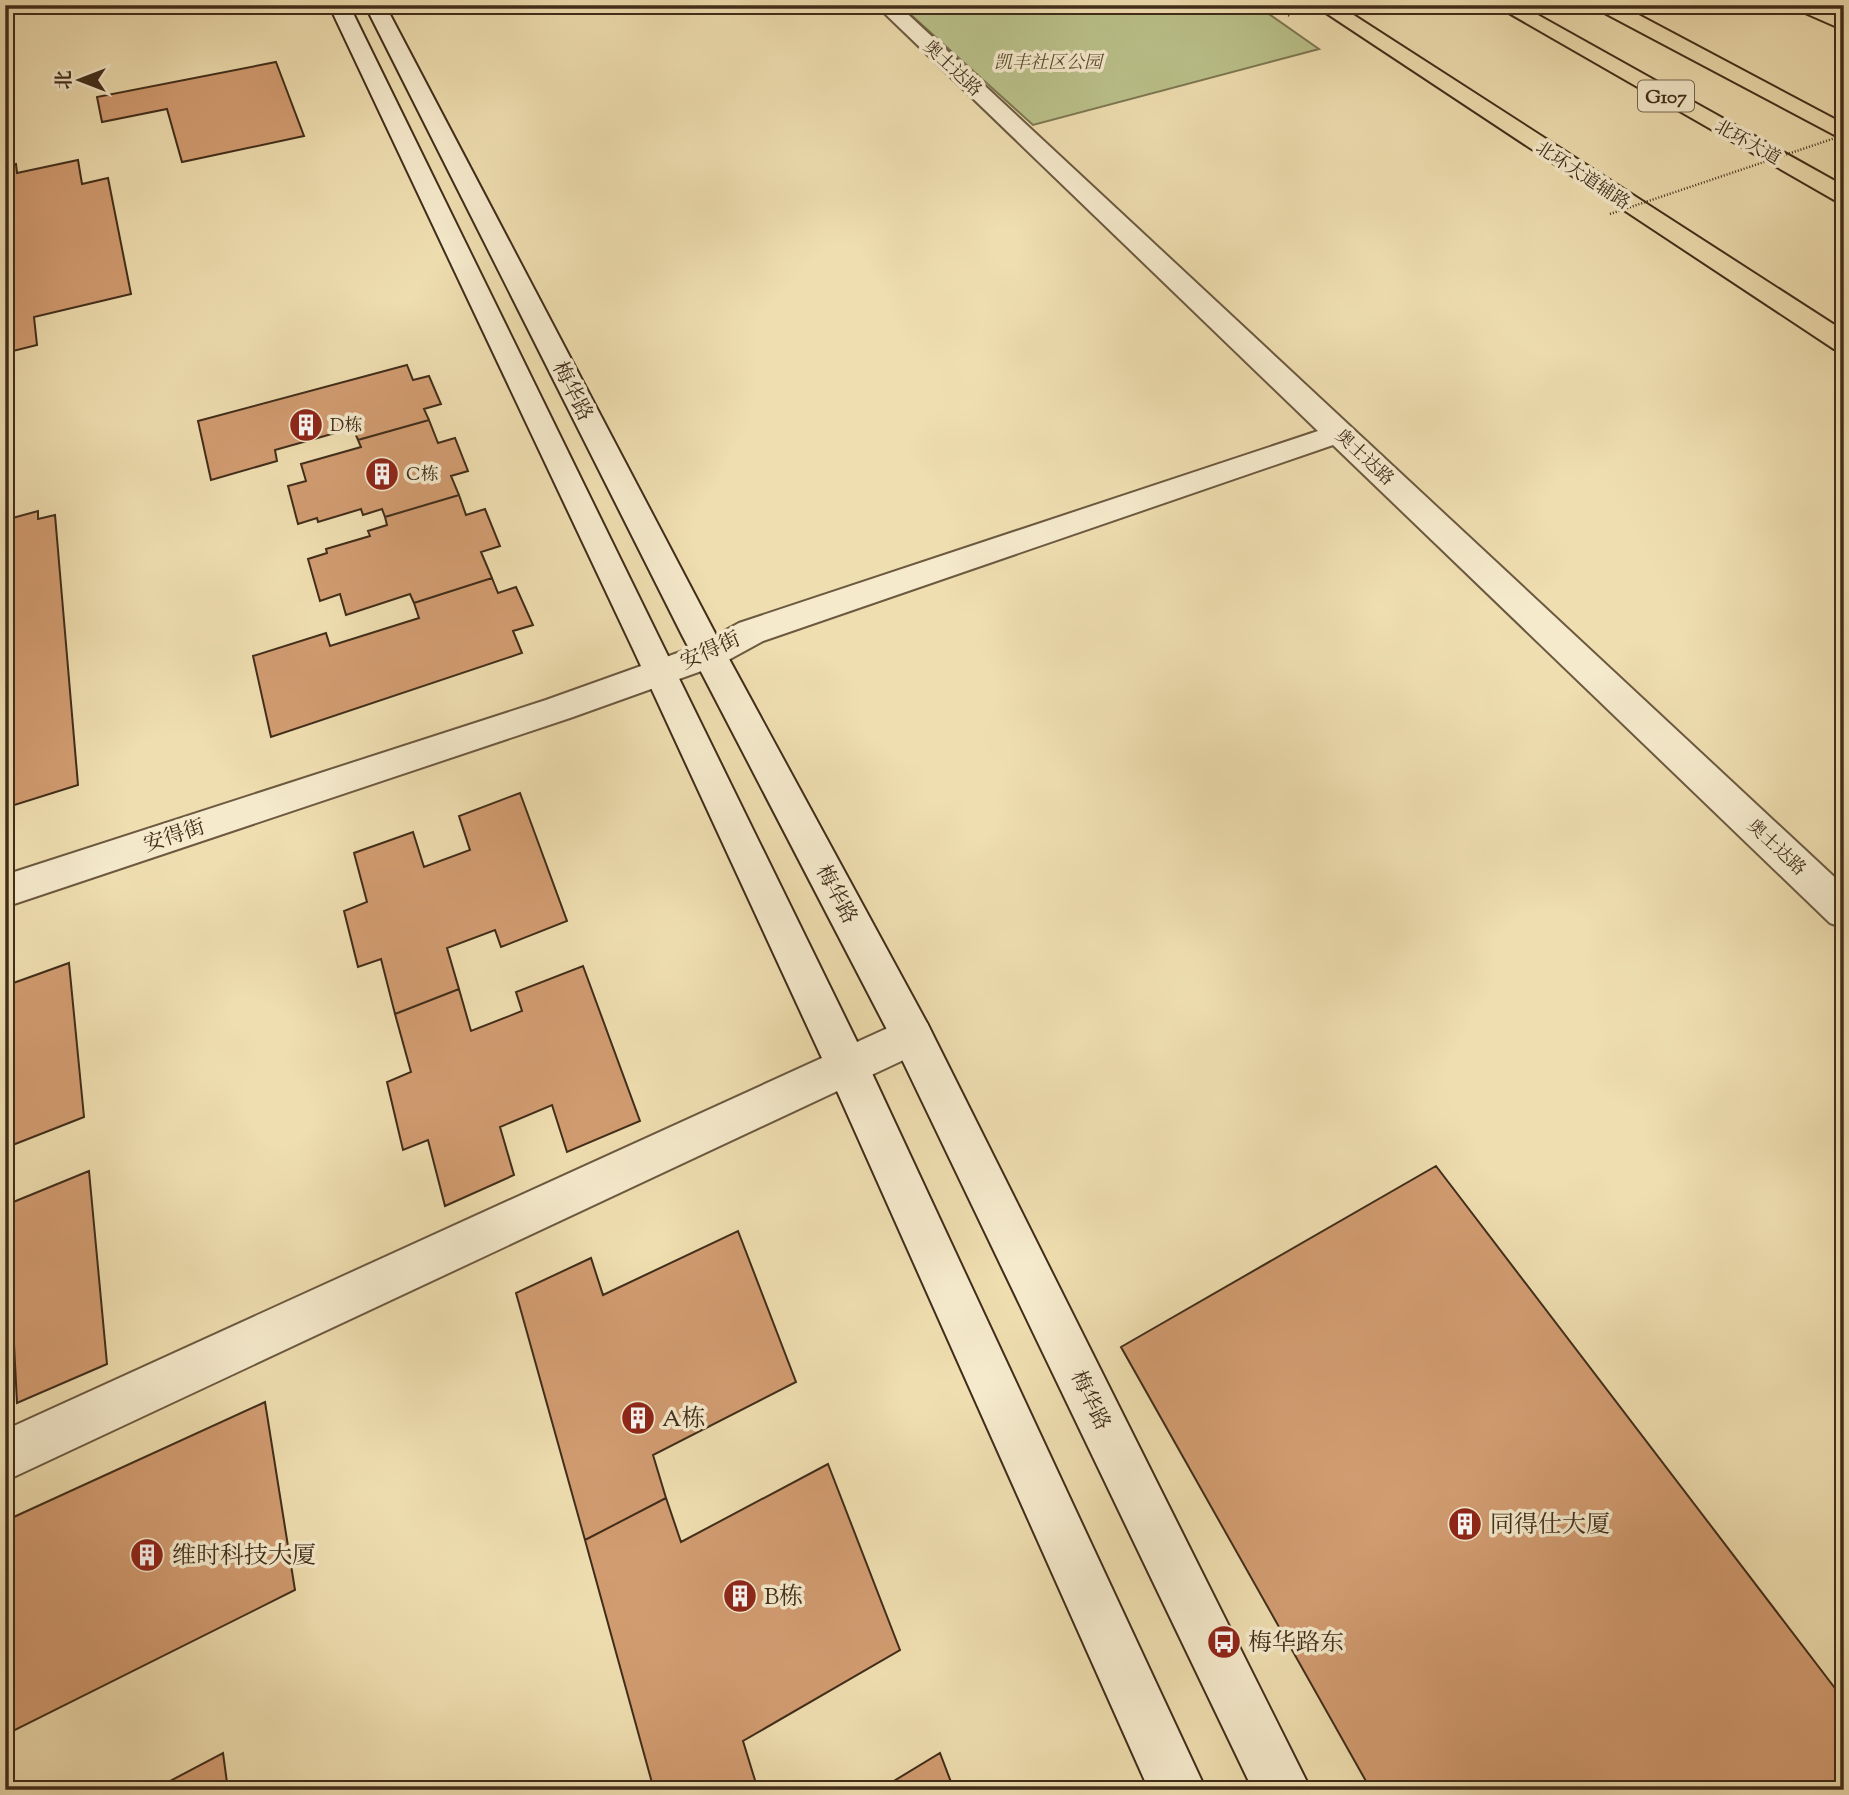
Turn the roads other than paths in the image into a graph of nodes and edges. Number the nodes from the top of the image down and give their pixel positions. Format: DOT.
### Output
graph roads {
  1 [pos="339,5"];
  2 [pos="375,5"];
  3 [pos="886,5"];
  4 [pos="1324,5"];
  5 [pos="1505,5"];
  6 [pos="1604,5"];
  7 [pos="1803,5"];
  8 [pos="1844,24"];
  9 [pos="1844,134"];
  10 [pos="1838,193"];
  11 [pos="1844,343"];
  12 [pos="1340,433"];
  13 [pos="704,645"];
  14 [pos="656,661"];
  15 [pos="5,867"];
  16 [pos="5,891"];
  17 [pos="1844,911"];
  18 [pos="912,1036"];
  19 [pos="848,1068"];
  20 [pos="5,1456"];
  21 [pos="1178,1790"];
  22 [pos="1283,1790"];
  1 -- 14 [label="main road, 梅华路"];
  2 -- 13 [label="main road, 梅华路"];
  3 -- 12 [label="main road, 奥士达路"];
  4 -- 11 [label="main road, 北环大道辅路"];
  5 -- 10 [label="main road, 北环大道 / G107"];
  6 -- 9 [label="main road, G107"];
  7 -- 8 [label="main road"];
  12 -- 13 [label="main road, 安得街"];
  12 -- 17 [label="main road, 奥士达路"];
  13 -- 14 [label="main road, 安得街"];
  13 -- 18 [label="main road, 梅华路"];
  14 -- 15 [label="main road, 安得街"];
  14 -- 16 [label="main road, 安得街"];
  14 -- 19 [label="main road, 梅华路"];
  18 -- 19 [label="main road"];
  18 -- 22 [label="main road, 梅华路"];
  19 -- 20 [label="main road"];
  19 -- 21 [label="main road, 梅华路"];
}
